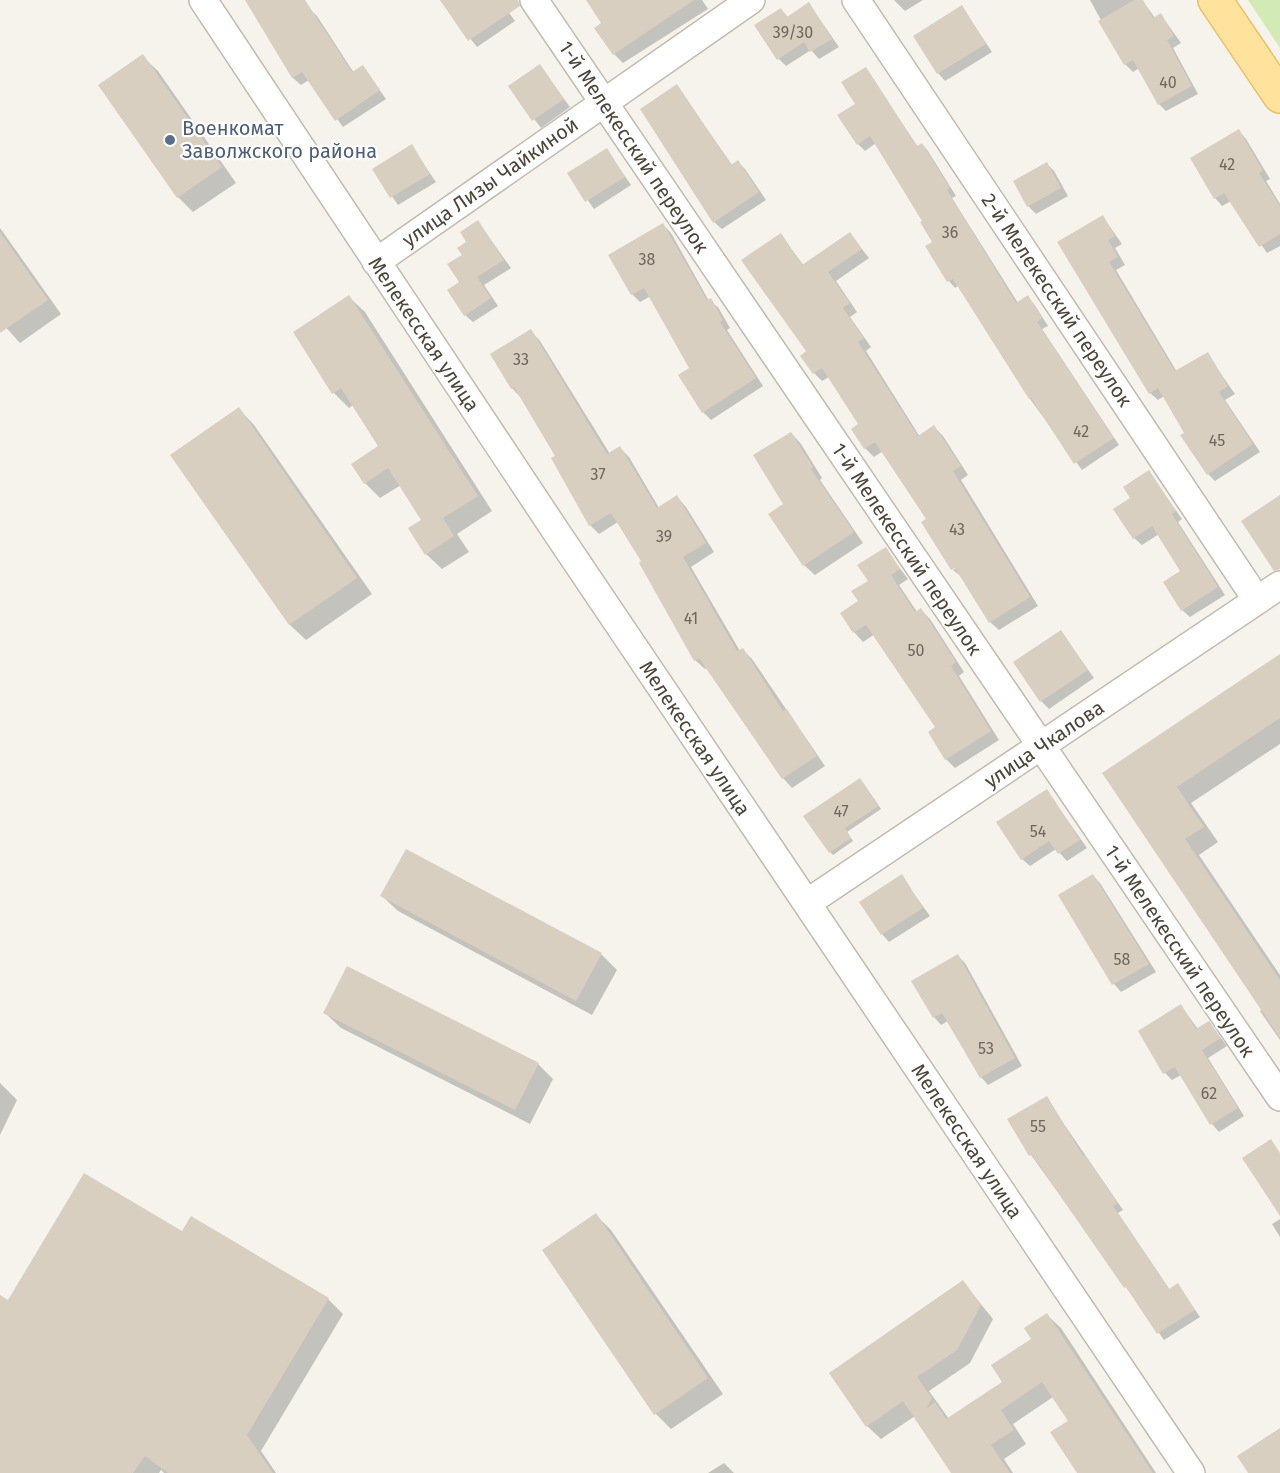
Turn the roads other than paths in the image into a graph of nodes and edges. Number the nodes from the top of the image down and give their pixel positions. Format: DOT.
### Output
graph roads {
  1 [pos="203,0"];
  2 [pos="534,0"];
  3 [pos="751,0"];
  4 [pos="856,0"];
  5 [pos="1215,0"];
  6 [pos="1280,96"];
  7 [pos="603,103"];
  8 [pos="376,262"];
  9 [pos="1280,585"];
  10 [pos="1257,600"];
  11 [pos="1041,746"];
  12 [pos="807,903"];
  13 [pos="1280,1097"];
  14 [pos="1191,1473"];
  1 -- 8 [label="street, Мелекесская улица"];
  2 -- 7 [label="street, 1-й Мелекесский переулок"];
  3 -- 7 [label="street, улица Лизы Чайкиной"];
  4 -- 10 [label="street, 2-й Мелекесский переулок"];
  5 -- 6 [label="main road"];
  7 -- 8 [label="street, улица Лизы Чайкиной"];
  7 -- 11 [label="street, 1-й Мелекесский переулок"];
  8 -- 12 [label="street, Мелекесская улица"];
  9 -- 10 [label="street, улица Чкалова"];
  10 -- 11 [label="street, улица Чкалова"];
  11 -- 12 [label="street, улица Чкалова"];
  11 -- 13 [label="street, 1-й Мелекесский переулок"];
  12 -- 14 [label="street, Мелекесская улица"];
}
